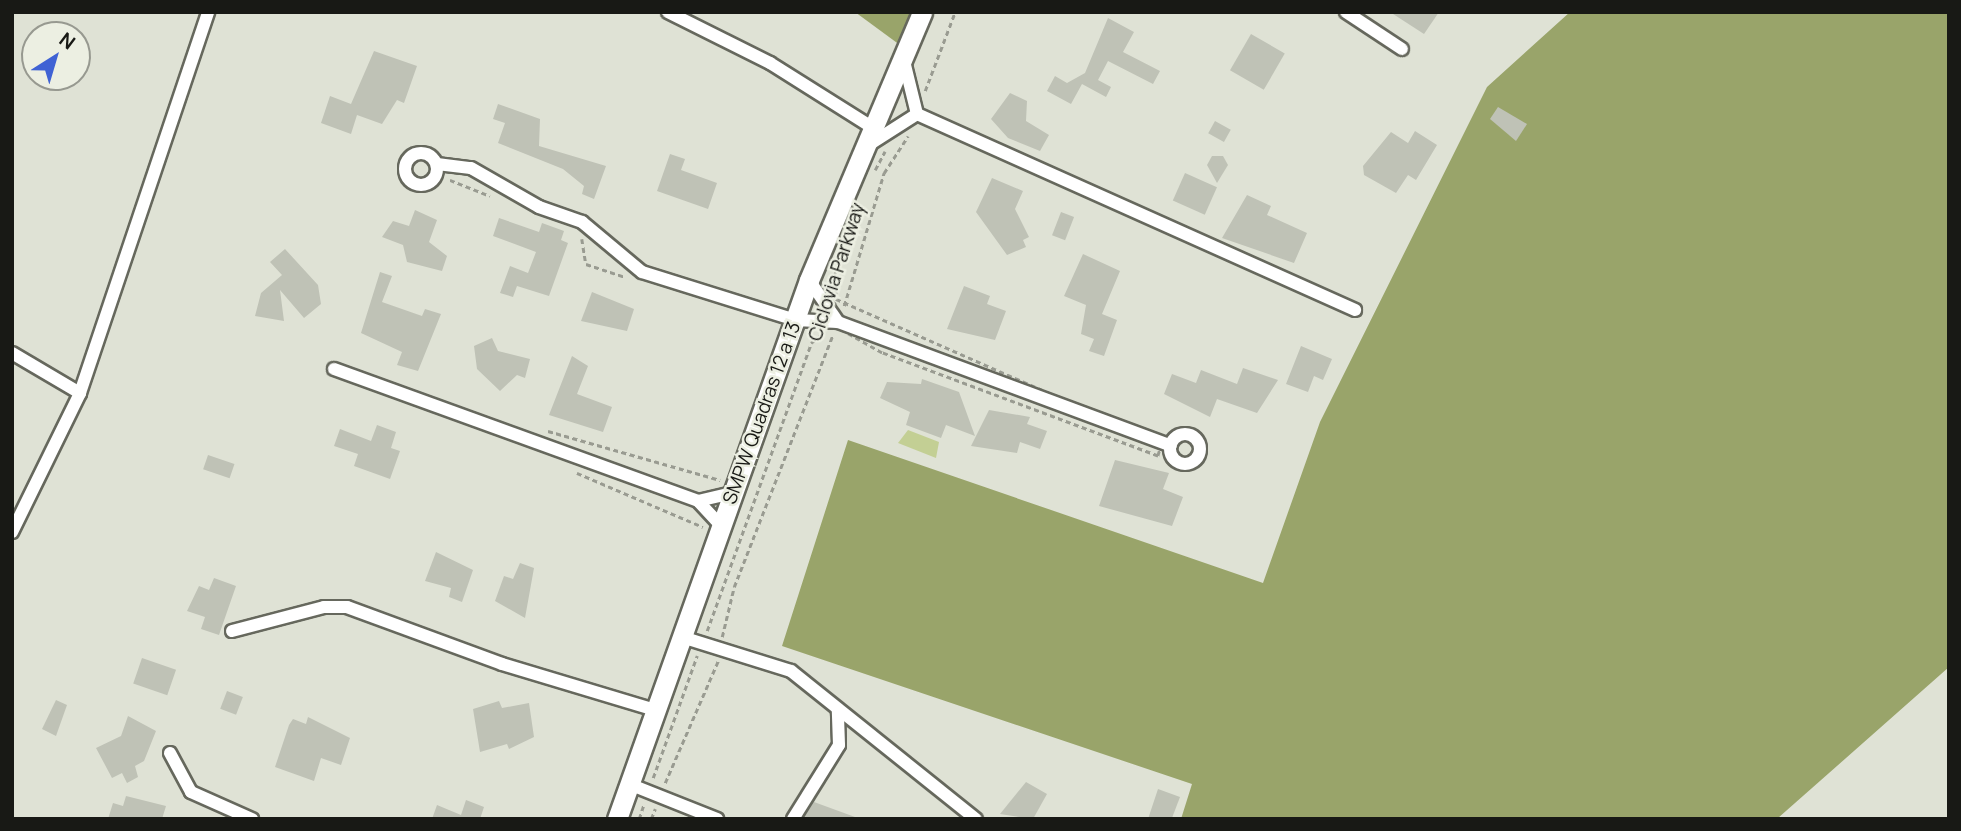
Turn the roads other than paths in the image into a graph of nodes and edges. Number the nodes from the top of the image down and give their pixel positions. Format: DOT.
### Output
graph roads {
  1 [pos="208,12"];
  2 [pos="668,12"];
  3 [pos="922,12"];
  4 [pos="1346,12"];
  5 [pos="1402,49"];
  6 [pos="902,54"];
  7 [pos="917,114"];
  8 [pos="870,126"];
  9 [pos="861,150"];
  10 [pos="437,164"];
  11 [pos="809,280"];
  12 [pos="1355,310"];
  13 [pos="795,320"];
  14 [pos="838,322"];
  15 [pos="12,353"];
  16 [pos="334,369"];
  17 [pos="80,393"];
  18 [pos="1171,446"];
  19 [pos="734,493"];
  20 [pos="698,501"];
  21 [pos="721,526"];
  22 [pos="12,532"];
  23 [pos="232,631"];
  24 [pos="682,637"];
  25 [pos="838,709"];
  26 [pos="655,710"];
  27 [pos="170,753"];
  28 [pos="629,784"];
  29 [pos="252,819"];
  30 [pos="617,819"];
  31 [pos="717,819"];
  32 [pos="793,819"];
  33 [pos="976,819"];
  1 -- 17 [label="street"];
  2 -- 8 [label="street"];
  3 -- 6 [label="street, SMPW Quadras 12 a 13"];
  4 -- 5 [label="street"];
  6 -- 7 [label="street"];
  6 -- 8 [label="street, SMPW Quadras 12 a 13"];
  7 -- 9 [label="street"];
  7 -- 12 [label="street"];
  8 -- 9 [label="street, SMPW Quadras 12 a 13"];
  9 -- 11 [label="street, SMPW Quadras 12 a 13"];
  10 -- 13 [label="street"];
  11 -- 13 [label="street, SMPW Quadras 12 a 13"];
  11 -- 14 [label="street"];
  13 -- 14 [label="street"];
  13 -- 19 [label="street, SMPW Quadras 12 a 13"];
  14 -- 18 [label="street"];
  15 -- 17 [label="street"];
  16 -- 20 [label="street"];
  17 -- 22 [label="street"];
  19 -- 20 [label="street"];
  19 -- 21 [label="street, SMPW Quadras 12 a 13"];
  20 -- 21 [label="street"];
  21 -- 24 [label="street, SMPW Quadras 12 a 13"];
  23 -- 26 [label="street"];
  24 -- 25 [label="street"];
  24 -- 26 [label="street, SMPW Quadras 12 a 13"];
  25 -- 32 [label="street"];
  25 -- 33 [label="street"];
  26 -- 28 [label="street, SMPW Quadras 12 a 13"];
  27 -- 29 [label="street"];
  28 -- 30 [label="street, SMPW Quadras 12 a 13"];
  28 -- 31 [label="street"];
}
